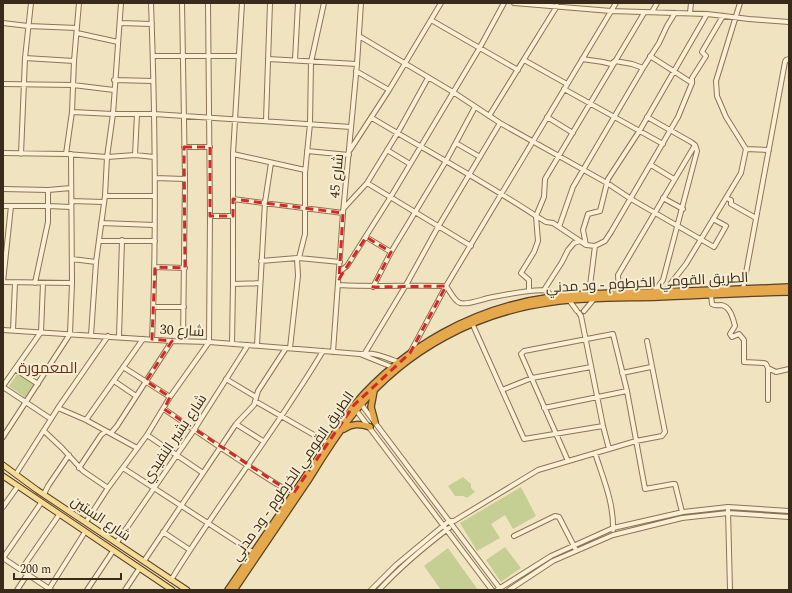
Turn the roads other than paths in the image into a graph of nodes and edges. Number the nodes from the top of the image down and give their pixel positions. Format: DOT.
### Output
graph roads {
  1 [pos="31,3"];
  2 [pos="79,3"];
  3 [pos="121,3"];
  4 [pos="151,3"];
  5 [pos="182,3"];
  6 [pos="208,3"];
  7 [pos="242,3"];
  8 [pos="270,3"];
  9 [pos="298,3"];
  10 [pos="324,3"];
  11 [pos="361,3"];
  12 [pos="441,3"];
  13 [pos="504,3"];
  14 [pos="514,3"];
  15 [pos="616,3"];
  16 [pos="657,3"];
  17 [pos="691,3"];
  18 [pos="740,3"];
  19 [pos="534,4"];
  20 [pos="557,6"];
  21 [pos="611,11"];
  22 [pos="652,12"];
  23 [pos="644,13"];
  24 [pos="676,13"];
  25 [pos="690,13"];
  26 [pos="707,14"];
  27 [pos="723,16"];
  28 [pos="735,17"];
  29 [pos="431,20"];
  30 [pos="789,22"];
  31 [pos="3,23"];
  32 [pos="120,23"];
  33 [pos="152,24"];
  34 [pos="28,26"];
  35 [pos="77,31"];
  36 [pos="359,36"];
  37 [pos="118,42"];
  38 [pos="479,49"];
  39 [pos="153,56"];
  40 [pos="183,56"];
  41 [pos="209,56"];
  42 [pos="238,56"];
  43 [pos="650,56"];
  44 [pos="25,58"];
  45 [pos="268,59"];
  46 [pos="789,59"];
  47 [pos="295,60"];
  48 [pos="524,60"];
  49 [pos="582,60"];
  50 [pos="74,61"];
  51 [pos="616,61"];
  52 [pos="311,62"];
  53 [pos="357,64"];
  54 [pos="405,64"];
  55 [pos="643,68"];
  56 [pos="518,70"];
  57 [pos="356,71"];
  58 [pos="674,71"];
  59 [pos="428,78"];
  60 [pos="114,80"];
  61 [pos="154,81"];
  62 [pos="692,83"];
  63 [pos="3,84"];
  64 [pos="567,84"];
  65 [pos="24,85"];
  66 [pos="73,85"];
  67 [pos="564,89"];
  68 [pos="114,90"];
  69 [pos="389,90"];
  70 [pos="453,92"];
  71 [pos="591,104"];
  72 [pos="475,107"];
  73 [pos="72,112"];
  74 [pos="113,114"];
  75 [pos="137,114"];
  76 [pos="154,114"];
  77 [pos="489,116"];
  78 [pos="615,116"];
  79 [pos="647,116"];
  80 [pos="184,117"];
  81 [pos="547,117"];
  82 [pos="209,118"];
  83 [pos="234,118"];
  84 [pos="372,118"];
  85 [pos="266,120"];
  86 [pos="500,123"];
  87 [pos="310,124"];
  88 [pos="351,127"];
  89 [pos="640,130"];
  90 [pos="671,130"];
  91 [pos="573,133"];
  92 [pos="397,134"];
  93 [pos="532,142"];
  94 [pos="456,143"];
  95 [pos="663,144"];
  96 [pos="695,145"];
  97 [pos="420,146"];
  98 [pos="184,148"];
  99 [pos="210,148"];
  100 [pos="387,150"];
  101 [pos="746,150"];
  102 [pos="769,150"];
  103 [pos="307,151"];
  104 [pos="3,153"];
  105 [pos="350,153"];
  106 [pos="21,154"];
  107 [pos="69,154"];
  108 [pos="233,154"];
  109 [pos="135,155"];
  110 [pos="154,156"];
  111 [pos="559,156"];
  112 [pos="107,157"];
  113 [pos="480,157"];
  114 [pos="446,161"];
  115 [pos="271,163"];
  116 [pos="410,164"];
  117 [pos="651,165"];
  118 [pos="582,169"];
  119 [pos="305,170"];
  120 [pos="469,175"];
  121 [pos="155,178"];
  122 [pos="185,179"];
  123 [pos="674,179"];
  124 [pos="367,183"];
  125 [pos="607,184"];
  126 [pos="71,188"];
  127 [pos="3,189"];
  128 [pos="48,190"];
  129 [pos="501,195"];
  130 [pos="105,196"];
  131 [pos="154,196"];
  132 [pos="233,198"];
  133 [pos="390,198"];
  134 [pos="663,198"];
  135 [pos="726,198"];
  136 [pos="631,199"];
  137 [pos="71,200"];
  138 [pos="104,202"];
  139 [pos="265,202"];
  140 [pos="3,206"];
  141 [pos="11,206"];
  142 [pos="48,206"];
  143 [pos="72,207"];
  144 [pos="304,207"];
  145 [pos="682,209"];
  146 [pos="344,210"];
  147 [pos="414,213"];
  148 [pos="654,213"];
  149 [pos="210,216"];
  150 [pos="233,216"];
  151 [pos="536,216"];
  152 [pos="756,218"];
  153 [pos="713,219"];
  154 [pos="101,223"];
  155 [pos="154,225"];
  156 [pos="438,226"];
  157 [pos="678,226"];
  158 [pos="559,227"];
  159 [pos="366,237"];
  160 [pos="701,239"];
  161 [pos="99,240"];
  162 [pos="122,240"];
  163 [pos="155,241"];
  164 [pos="580,241"];
  165 [pos="586,245"];
  166 [pos="470,246"];
  167 [pos="595,246"];
  168 [pos="390,252"];
  169 [pos="298,258"];
  170 [pos="72,259"];
  171 [pos="261,261"];
  172 [pos="96,262"];
  173 [pos="340,262"];
  174 [pos="154,268"];
  175 [pos="185,268"];
  176 [pos="339,272"];
  177 [pos="3,282"];
  178 [pos="15,283"];
  179 [pos="35,283"];
  180 [pos="43,283"];
  181 [pos="260,283"];
  182 [pos="72,284"];
  183 [pos="233,284"];
  184 [pos="339,285"];
  185 [pos="406,285"];
  186 [pos="373,286"];
  187 [pos="446,286"];
  188 [pos="789,287"];
  189 [pos="743,289"];
  190 [pos="544,290"];
  191 [pos="529,291"];
  192 [pos="654,292"];
  193 [pos="664,292"];
  194 [pos="789,292"];
  195 [pos="619,293"];
  196 [pos="589,294"];
  197 [pos="711,295"];
  198 [pos="552,297"];
  199 [pos="594,298"];
  200 [pos="569,300"];
  201 [pos="154,307"];
  202 [pos="184,307"];
  203 [pos="580,313"];
  204 [pos="472,323"];
  205 [pos="5,330"];
  206 [pos="13,330"];
  207 [pos="41,332"];
  208 [pos="70,334"];
  209 [pos="91,335"];
  210 [pos="3,336"];
  211 [pos="108,336"];
  212 [pos="119,337"];
  213 [pos="585,338"];
  214 [pos="143,339"];
  215 [pos="152,339"];
  216 [pos="172,341"];
  217 [pos="183,341"];
  218 [pos="647,341"];
  219 [pos="209,342"];
  220 [pos="232,344"];
  221 [pos="248,345"];
  222 [pos="257,345"];
  223 [pos="288,348"];
  224 [pos="323,351"];
  225 [pos="333,352"];
  226 [pos="365,353"];
  227 [pos="410,353"];
  228 [pos="360,354"];
  229 [pos="398,362"];
  230 [pos="123,367"];
  231 [pos="392,367"];
  232 [pos="591,367"];
  233 [pos="651,367"];
  234 [pos="768,368"];
  235 [pos="15,369"];
  236 [pos="789,369"];
  237 [pos="622,373"];
  238 [pos="532,378"];
  239 [pos="226,379"];
  240 [pos="114,381"];
  241 [pos="146,381"];
  242 [pos="38,384"];
  243 [pos="3,386"];
  244 [pos="502,390"];
  245 [pos="374,391"];
  246 [pos="627,391"];
  247 [pos="136,396"];
  248 [pos="170,397"];
  249 [pos="597,398"];
  250 [pos="256,399"];
  251 [pos="768,400"];
  252 [pos="25,402"];
  253 [pos="361,404"];
  254 [pos="58,408"];
  255 [pos="164,408"];
  256 [pos="544,408"];
  257 [pos="356,410"];
  258 [pos="280,416"];
  259 [pos="51,419"];
  260 [pos="86,420"];
  261 [pos="375,422"];
  262 [pos="236,424"];
  263 [pos="603,426"];
  264 [pos="370,427"];
  265 [pos="194,430"];
  266 [pos="44,431"];
  267 [pos="106,431"];
  268 [pos="340,432"];
  269 [pos="110,433"];
  270 [pos="556,433"];
  271 [pos="147,435"];
  272 [pos="3,437"];
  273 [pos="263,441"];
  274 [pos="636,441"];
  275 [pos="328,443"];
  276 [pos="220,447"];
  277 [pos="137,448"];
  278 [pos="609,449"];
  279 [pos="595,453"];
  280 [pos="176,454"];
  281 [pos="69,455"];
  282 [pos="568,461"];
  283 [pos="3,465"];
  284 [pos="248,465"];
  285 [pos="79,468"];
  286 [pos="123,468"];
  287 [pos="9,469"];
  288 [pos="203,473"];
  289 [pos="16,474"];
  290 [pos="4,477"];
  291 [pos="18,486"];
  292 [pos="108,488"];
  293 [pos="153,488"];
  294 [pos="44,494"];
  295 [pos="293,494"];
  296 [pos="41,503"];
  297 [pos="182,506"];
  298 [pos="728,506"];
  299 [pos="3,507"];
  300 [pos="783,510"];
  301 [pos="789,510"];
  302 [pos="682,512"];
  303 [pos="728,513"];
  304 [pos="59,515"];
  305 [pos="781,516"];
  306 [pos="789,517"];
  307 [pos="86,522"];
  308 [pos="452,522"];
  309 [pos="208,524"];
  310 [pos="444,525"];
  311 [pos="613,528"];
  312 [pos="447,530"];
  313 [pos="85,532"];
  314 [pos="164,532"];
  315 [pos="613,535"];
  316 [pos="430,536"];
  317 [pos="514,536"];
  318 [pos="433,540"];
  319 [pos="117,542"];
  320 [pos="574,546"];
  321 [pos="469,547"];
  322 [pos="190,550"];
  323 [pos="113,551"];
  324 [pos="464,551"];
  325 [pos="576,551"];
  326 [pos="254,552"];
  327 [pos="144,561"];
  328 [pos="139,569"];
  329 [pos="21,570"];
  330 [pos="27,575"];
  331 [pos="174,582"];
  332 [pos="50,589"];
  333 [pos="170,589"];
  334 [pos="184,589"];
  335 [pos="499,589"];
  336 [pos="18,590"];
  337 [pos="87,590"];
  338 [pos="125,590"];
  339 [pos="230,590"];
  340 [pos="371,590"];
  341 [pos="379,590"];
  342 [pos="492,590"];
  343 [pos="509,590"];
  344 [pos="730,590"];
  1 -- 34 [label="street"];
  2 -- 35 [label="street"];
  3 -- 32 [label="street"];
  4 -- 33 [label="street"];
  5 -- 40 [label="street"];
  6 -- 41 [label="street"];
  7 -- 42 [label="street"];
  8 -- 45 [label="street"];
  9 -- 47 [label="street"];
  10 -- 52 [label="street"];
  11 -- 36 [label="street, شارع 45"];
  12 -- 29 [label="street"];
  13 -- 38 [label="street"];
  14 -- 19 [label="street"];
  15 -- 21 [label="street"];
  16 -- 22 [label="street"];
  17 -- 25 [label="street"];
  18 -- 28 [label="street"];
  19 -- 20 [label="street"];
  20 -- 21 [label="street"];
  20 -- 48 [label="street"];
  21 -- 23 [label="street"];
  21 -- 49 [label="street"];
  22 -- 23 [label="street"];
  22 -- 24 [label="street"];
  23 -- 51 [label="street"];
  24 -- 25 [label="street"];
  24 -- 43 [label="street"];
  25 -- 26 [label="street"];
  26 -- 27 [label="street"];
  26 -- 58 [label="street"];
  27 -- 28 [label="street"];
  27 -- 62 [label="street"];
  28 -- 30 [label="street"];
  28 -- 101 [label="street"];
  29 -- 38 [label="street"];
  29 -- 54 [label="street"];
  31 -- 34 [label="street"];
  32 -- 33 [label="street"];
  32 -- 37 [label="street"];
  33 -- 39 [label="street"];
  34 -- 35 [label="street"];
  34 -- 44 [label="street"];
  35 -- 37 [label="street"];
  35 -- 50 [label="street"];
  36 -- 53 [label="street, شارع 45"];
  36 -- 54 [label="street"];
  37 -- 60 [label="street"];
  38 -- 56 [label="street"];
  38 -- 70 [label="street"];
  39 -- 40 [label="street"];
  39 -- 61 [label="street"];
  40 -- 41 [label="street"];
  40 -- 80 [label="street"];
  41 -- 42 [label="street"];
  41 -- 82 [label="street"];
  42 -- 83 [label="street"];
  43 -- 55 [label="street"];
  43 -- 58 [label="street"];
  44 -- 50 [label="street"];
  44 -- 65 [label="street"];
  45 -- 47 [label="street"];
  45 -- 85 [label="street"];
  46 -- 102 [label="street"];
  47 -- 52 [label="street"];
  48 -- 56 [label="street"];
  48 -- 64 [label="street"];
  49 -- 51 [label="street"];
  49 -- 64 [label="street"];
  50 -- 66 [label="street"];
  51 -- 55 [label="street"];
  51 -- 71 [label="street"];
  52 -- 53 [label="street"];
  52 -- 87 [label="street"];
  53 -- 57 [label="street, شارع 45"];
  54 -- 59 [label="street"];
  54 -- 69 [label="street"];
  55 -- 78 [label="street"];
  56 -- 77 [label="street"];
  57 -- 69 [label="street"];
  57 -- 88 [label="street, شارع 45"];
  58 -- 62 [label="street"];
  58 -- 79 [label="street"];
  59 -- 70 [label="street"];
  59 -- 92 [label="street"];
  60 -- 61 [label="street"];
  60 -- 68 [label="street"];
  61 -- 76 [label="street"];
  62 -- 90 [label="street"];
  63 -- 65 [label="street"];
  64 -- 67 [label="street"];
  65 -- 66 [label="street"];
  65 -- 106 [label="street"];
  66 -- 68 [label="street"];
  66 -- 73 [label="street"];
  67 -- 71 [label="street"];
  67 -- 81 [label="street"];
  68 -- 74 [label="street"];
  69 -- 84 [label="street"];
  70 -- 72 [label="street"];
  70 -- 97 [label="street"];
  71 -- 78 [label="street"];
  71 -- 91 [label="street"];
  72 -- 77 [label="street"];
  72 -- 94 [label="street"];
  73 -- 74 [label="street"];
  73 -- 107 [label="street"];
  74 -- 75 [label="street"];
  74 -- 112 [label="street"];
  75 -- 76 [label="street"];
  75 -- 109 [label="street"];
  76 -- 80 [label="street"];
  76 -- 110 [label="street"];
  77 -- 86 [label="street"];
  78 -- 89 [label="street"];
  78 -- 118 [label="street"];
  79 -- 89 [label="street"];
  79 -- 90 [label="street"];
  80 -- 82 [label="street"];
  80 -- 98 [label="street"];
  81 -- 91 [label="street"];
  81 -- 93 [label="street"];
  82 -- 83 [label="street"];
  82 -- 99 [label="street"];
  83 -- 85 [label="street"];
  83 -- 108 [label="street"];
  84 -- 92 [label="street"];
  84 -- 105 [label="street"];
  85 -- 87 [label="street"];
  86 -- 93 [label="street"];
  86 -- 113 [label="street"];
  87 -- 88 [label="street"];
  87 -- 103 [label="street"];
  88 -- 105 [label="street, شارع 45"];
  89 -- 95 [label="street"];
  89 -- 125 [label="street"];
  90 -- 95 [label="street"];
  90 -- 96 [label="street"];
  91 -- 111 [label="street"];
  92 -- 97 [label="street"];
  92 -- 100 [label="street"];
  93 -- 111 [label="street"];
  93 -- 129 [label="street"];
  94 -- 113 [label="street"];
  94 -- 114 [label="street"];
  95 -- 117 [label="street"];
  96 -- 123 [label="street"];
  96 -- 145 [label="street"];
  97 -- 114 [label="street"];
  97 -- 116 [label="street"];
  98 -- 99 [label="street"];
  98 -- 122 [label="street"];
  99 -- 149 [label="street"];
  100 -- 116 [label="street"];
  100 -- 124 [label="street"];
  101 -- 102 [label="street"];
  101 -- 135 [label="street"];
  102 -- 152 [label="street"];
  103 -- 105 [label="street"];
  103 -- 119 [label="street"];
  104 -- 106 [label="street"];
  105 -- 146 [label="street, شارع 45"];
  106 -- 107 [label="street"];
  107 -- 112 [label="street"];
  107 -- 126 [label="street"];
  108 -- 115 [label="street"];
  108 -- 132 [label="street"];
  109 -- 110 [label="street"];
  109 -- 112 [label="street"];
  110 -- 121 [label="street"];
  111 -- 118 [label="street"];
  111 -- 151 [label="street"];
  112 -- 130 [label="street"];
  113 -- 120 [label="street"];
  114 -- 120 [label="street"];
  114 -- 147 [label="street"];
  115 -- 119 [label="street"];
  115 -- 139 [label="street"];
  116 -- 133 [label="street"];
  117 -- 123 [label="street"];
  117 -- 136 [label="street"];
  118 -- 125 [label="street"];
  118 -- 158 [label="street"];
  119 -- 144 [label="street"];
  120 -- 129 [label="street"];
  120 -- 156 [label="street"];
  121 -- 122 [label="street"];
  121 -- 131 [label="street"];
  122 -- 175 [label="street"];
  123 -- 134 [label="street"];
  124 -- 133 [label="street"];
  124 -- 146 [label="street"];
  125 -- 136 [label="street"];
  125 -- 165 [label="street"];
  126 -- 128 [label="street"];
  126 -- 137 [label="street"];
  127 -- 128 [label="street"];
  128 -- 142 [label="street"];
  129 -- 151 [label="street"];
  129 -- 166 [label="street"];
  130 -- 131 [label="street"];
  130 -- 138 [label="street"];
  131 -- 155 [label="street"];
  132 -- 139 [label="street"];
  132 -- 150 [label="street"];
  133 -- 147 [label="street"];
  133 -- 159 [label="street"];
  134 -- 145 [label="street"];
  134 -- 148 [label="street"];
  135 -- 152 [label="street"];
  135 -- 153 [label="street"];
  136 -- 148 [label="street"];
  136 -- 167 [label="street"];
  137 -- 138 [label="street"];
  137 -- 143 [label="street"];
  138 -- 154 [label="street"];
  139 -- 144 [label="street"];
  139 -- 171 [label="street"];
  140 -- 141 [label="street"];
  141 -- 142 [label="street"];
  141 -- 177 [label="street"];
  142 -- 143 [label="street"];
  142 -- 179 [label="street"];
  143 -- 170 [label="street"];
  144 -- 146 [label="street"];
  144 -- 169 [label="street"];
  145 -- 157 [label="street"];
  146 -- 173 [label="street, شارع 45"];
  147 -- 156 [label="street"];
  147 -- 168 [label="street"];
  148 -- 157 [label="street"];
  148 -- 195 [label="street"];
  149 -- 150 [label="street"];
  149 -- 219 [label="street"];
  150 -- 183 [label="street"];
  151 -- 158 [label="street"];
  151 -- 191 [label="street"];
  152 -- 189 [label="street"];
  153 -- 160 [label="street"];
  153 -- 160 [label="street"];
  154 -- 155 [label="street"];
  154 -- 161 [label="street"];
  155 -- 163 [label="street"];
  156 -- 166 [label="street"];
  156 -- 185 [label="street"];
  157 -- 160 [label="street"];
  157 -- 192 [label="street"];
  158 -- 164 [label="street"];
  159 -- 168 [label="street"];
  159 -- 176 [label="street"];
  160 -- 193 [label="street"];
  161 -- 162 [label="street"];
  161 -- 172 [label="street"];
  162 -- 163 [label="street"];
  162 -- 212 [label="street"];
  163 -- 174 [label="street"];
  164 -- 165 [label="street"];
  164 -- 190 [label="street"];
  165 -- 167 [label="street"];
  166 -- 187 [label="street"];
  167 -- 196 [label="street"];
  168 -- 186 [label="street"];
  169 -- 171 [label="street"];
  169 -- 173 [label="street"];
  169 -- 223 [label="street"];
  170 -- 172 [label="street"];
  170 -- 182 [label="street"];
  171 -- 181 [label="street"];
  172 -- 209 [label="street"];
  173 -- 176 [label="street, شارع 45"];
  174 -- 175 [label="street"];
  174 -- 201 [label="street"];
  175 -- 202 [label="street"];
  176 -- 184 [label="street, شارع 45"];
  177 -- 178 [label="street"];
  178 -- 179 [label="street"];
  178 -- 206 [label="street"];
  179 -- 180 [label="street"];
  180 -- 182 [label="street"];
  180 -- 207 [label="street"];
  181 -- 183 [label="street"];
  181 -- 222 [label="street"];
  182 -- 208 [label="street"];
  183 -- 220 [label="street"];
  184 -- 186 [label="street"];
  184 -- 225 [label="street, شارع 45"];
  185 -- 186 [label="street"];
  185 -- 187 [label="street"];
  185 -- 226 [label="street"];
  187 -- 191 [label="street"];
  187 -- 227 [label="street"];
  188 -- 189 [label="highway, الطريق القومي الخرطوم - ود مدني"];
  189 -- 193 [label="highway, الطريق القومي الخرطوم - ود مدني"];
  190 -- 191 [label="street"];
  190 -- 198 [label="street"];
  192 -- 193 [label="highway, الطريق القومي الخرطوم - ود مدني"];
  192 -- 195 [label="highway, الطريق القومي الخرطوم - ود مدني"];
  194 -- 197 [label="highway, الطريق القومي الخرطوم - ود مدني"];
  195 -- 196 [label="highway, الطريق القومي الخرطوم - ود مدني"];
  196 -- 198 [label="highway, الطريق القومي الخرطوم - ود مدني"];
  197 -- 199 [label="highway, الطريق القومي الخرطوم - ود مدني"];
  197 -- 234 [label="street"];
  198 -- 227 [label="highway, الطريق القومي الخرطوم - ود مدني"];
  199 -- 200 [label="highway, الطريق القومي الخرطوم - ود مدني"];
  199 -- 203 [label="street"];
  200 -- 203 [label="street"];
  200 -- 204 [label="highway, الطريق القومي الخرطوم - ود مدني"];
  201 -- 202 [label="street"];
  201 -- 215 [label="street"];
  202 -- 217 [label="street"];
  203 -- 213 [label="street"];
  204 -- 244 [label="street"];
  204 -- 245 [label="highway, الطريق القومي الخرطوم - ود مدني"];
  205 -- 206 [label="street, شارع 30"];
  205 -- 210 [label="street"];
  206 -- 207 [label="street, شارع 30"];
  207 -- 208 [label="street, شارع 30"];
  207 -- 235 [label="street"];
  208 -- 209 [label="street, شارع 30"];
  208 -- 242 [label="street"];
  209 -- 211 [label="street, شارع 30"];
  211 -- 212 [label="street, شارع 30"];
  211 -- 254 [label="street"];
  212 -- 214 [label="street, شارع 30"];
  213 -- 232 [label="street"];
  213 -- 237 [label="street"];
  213 -- 238 [label="street"];
  214 -- 215 [label="street, شارع 30"];
  214 -- 230 [label="street"];
  215 -- 216 [label="street, شارع 30"];
  216 -- 217 [label="street, شارع 30"];
  216 -- 241 [label="street"];
  217 -- 219 [label="street, شارع 30"];
  218 -- 233 [label="street"];
  219 -- 220 [label="street, شارع 30"];
  219 -- 248 [label="street"];
  220 -- 221 [label="street, شارع 30"];
  221 -- 222 [label="street, شارع 30"];
  221 -- 239 [label="street, شارع بشير النفيدي"];
  222 -- 223 [label="street, شارع 30"];
  223 -- 224 [label="street, شارع 30"];
  223 -- 250 [label="street"];
  224 -- 225 [label="street, شارع 30"];
  224 -- 258 [label="street"];
  225 -- 228 [label="street, شارع 30"];
  226 -- 228 [label="street, شارع 30"];
  226 -- 229 [label="street, شارع 30"];
  227 -- 229 [label="highway, الطريق القومي الخرطوم - ود مدني"];
  228 -- 231 [label="street, شارع 30"];
  229 -- 231 [label="highway, الطريق القومي الخرطوم - ود مدني"];
  230 -- 240 [label="street"];
  230 -- 241 [label="street"];
  231 -- 275 [label="highway, الطريق القومي الخرطوم - ود مدني"];
  232 -- 238 [label="street"];
  232 -- 249 [label="street"];
  233 -- 237 [label="street"];
  233 -- 274 [label="street"];
  234 -- 236 [label="street"];
  234 -- 251 [label="street"];
  235 -- 242 [label="street"];
  235 -- 243 [label="street"];
  237 -- 246 [label="street"];
  238 -- 244 [label="street"];
  238 -- 256 [label="street"];
  239 -- 250 [label="street"];
  239 -- 265 [label="street, شارع بشير النفيدي"];
  240 -- 247 [label="street"];
  240 -- 260 [label="street"];
  241 -- 247 [label="street"];
  241 -- 248 [label="street"];
  242 -- 252 [label="street"];
  243 -- 252 [label="street"];
  244 -- 270 [label="street"];
  245 -- 253 [label="highway, الطريق القومي الخرطوم - ود مدني"];
  245 -- 261 [label="highway"];
  246 -- 249 [label="street"];
  246 -- 274 [label="street"];
  247 -- 269 [label="street"];
  248 -- 255 [label="street"];
  249 -- 256 [label="street"];
  249 -- 263 [label="street"];
  250 -- 258 [label="street"];
  250 -- 262 [label="street"];
  252 -- 259 [label="street"];
  252 -- 272 [label="street"];
  253 -- 257 [label="highway, الطريق القومي الخرطوم - ود مدني"];
  253 -- 261 [label="street"];
  254 -- 259 [label="street"];
  254 -- 260 [label="street"];
  255 -- 265 [label="street"];
  255 -- 271 [label="street"];
  256 -- 270 [label="street"];
  257 -- 264 [label="street"];
  257 -- 268 [label="highway, الطريق القومي الخرطوم - ود مدني"];
  258 -- 273 [label="street"];
  258 -- 275 [label="street"];
  259 -- 266 [label="street"];
  260 -- 267 [label="street"];
  261 -- 308 [label="street"];
  262 -- 273 [label="street"];
  262 -- 276 [label="street"];
  263 -- 270 [label="street"];
  263 -- 278 [label="street"];
  264 -- 268 [label="highway"];
  264 -- 310 [label="street"];
  265 -- 276 [label="street"];
  265 -- 280 [label="street, شارع بشير النفيدي"];
  266 -- 281 [label="street"];
  266 -- 289 [label="street"];
  267 -- 269 [label="street"];
  267 -- 285 [label="street"];
  268 -- 339 [label="highway, الطريق القومي الخرطوم - ود مدني"];
  269 -- 277 [label="street"];
  270 -- 282 [label="street"];
  271 -- 277 [label="street"];
  271 -- 280 [label="street"];
  273 -- 284 [label="street"];
  274 -- 278 [label="street"];
  274 -- 302 [label="street"];
  275 -- 295 [label="highway, الطريق القومي الخرطوم - ود مدني"];
  276 -- 284 [label="street"];
  276 -- 288 [label="street"];
  277 -- 286 [label="street"];
  278 -- 279 [label="street"];
  279 -- 282 [label="street"];
  279 -- 311 [label="street"];
  280 -- 288 [label="street"];
  280 -- 293 [label="street, شارع بشير النفيدي"];
  281 -- 285 [label="street"];
  281 -- 294 [label="street"];
  282 -- 308 [label="street"];
  283 -- 287 [label="main road, شارع الستين"];
  284 -- 295 [label="street"];
  284 -- 309 [label="street"];
  285 -- 292 [label="street"];
  286 -- 292 [label="street"];
  286 -- 293 [label="street"];
  287 -- 289 [label="main road, شارع الستين"];
  287 -- 290 [label="main road"];
  288 -- 297 [label="street"];
  289 -- 294 [label="main road, شارع الستين"];
  290 -- 291 [label="main road, شارع الستين"];
  291 -- 296 [label="main road, شارع الستين"];
  291 -- 299 [label="street"];
  292 -- 307 [label="street"];
  293 -- 297 [label="street"];
  293 -- 319 [label="street, شارع بشير النفيدي"];
  294 -- 307 [label="main road, شارع الستين"];
  295 -- 326 [label="highway, الطريق القومي الخرطوم - ود مدني"];
  296 -- 304 [label="main road, شارع الستين"];
  296 -- 329 [label="street"];
  297 -- 309 [label="street"];
  297 -- 314 [label="street"];
  298 -- 300 [label="street"];
  298 -- 302 [label="street"];
  298 -- 303 [label="street"];
  300 -- 301 [label="street"];
  300 -- 305 [label="street"];
  302 -- 311 [label="street"];
  303 -- 305 [label="street"];
  303 -- 315 [label="street"];
  303 -- 344 [label="street"];
  304 -- 313 [label="main road, شارع الستين"];
  304 -- 329 [label="street"];
  305 -- 306 [label="street"];
  307 -- 319 [label="main road, شارع الستين"];
  308 -- 310 [label="street"];
  308 -- 312 [label="street"];
  308 -- 321 [label="street"];
  309 -- 322 [label="street"];
  309 -- 326 [label="street"];
  310 -- 312 [label="street"];
  310 -- 316 [label="street"];
  311 -- 315 [label="street"];
  311 -- 320 [label="street"];
  312 -- 318 [label="street"];
  312 -- 324 [label="street"];
  313 -- 323 [label="main road, شارع الستين"];
  313 -- 332 [label="street"];
  314 -- 322 [label="street"];
  314 -- 327 [label="street"];
  315 -- 325 [label="street"];
  316 -- 318 [label="street"];
  316 -- 340 [label="street"];
  317 -- 320 [label="street"];
  318 -- 341 [label="street"];
  319 -- 327 [label="main road, شارع الستين"];
  320 -- 325 [label="street"];
  320 -- 335 [label="street"];
  321 -- 324 [label="street"];
  321 -- 335 [label="street"];
  322 -- 331 [label="street"];
  323 -- 328 [label="main road, شارع الستين"];
  323 -- 337 [label="street"];
  324 -- 342 [label="street"];
  325 -- 343 [label="street"];
  326 -- 339 [label="highway, الطريق القومي الخرطوم - ود مدني"];
  327 -- 331 [label="main road, شارع الستين"];
  328 -- 333 [label="main road, شارع الستين"];
  328 -- 338 [label="street"];
  329 -- 330 [label="street"];
  330 -- 332 [label="street"];
  330 -- 336 [label="street"];
  331 -- 333 [label="main road"];
  331 -- 334 [label="main road, شارع الستين"];
}
